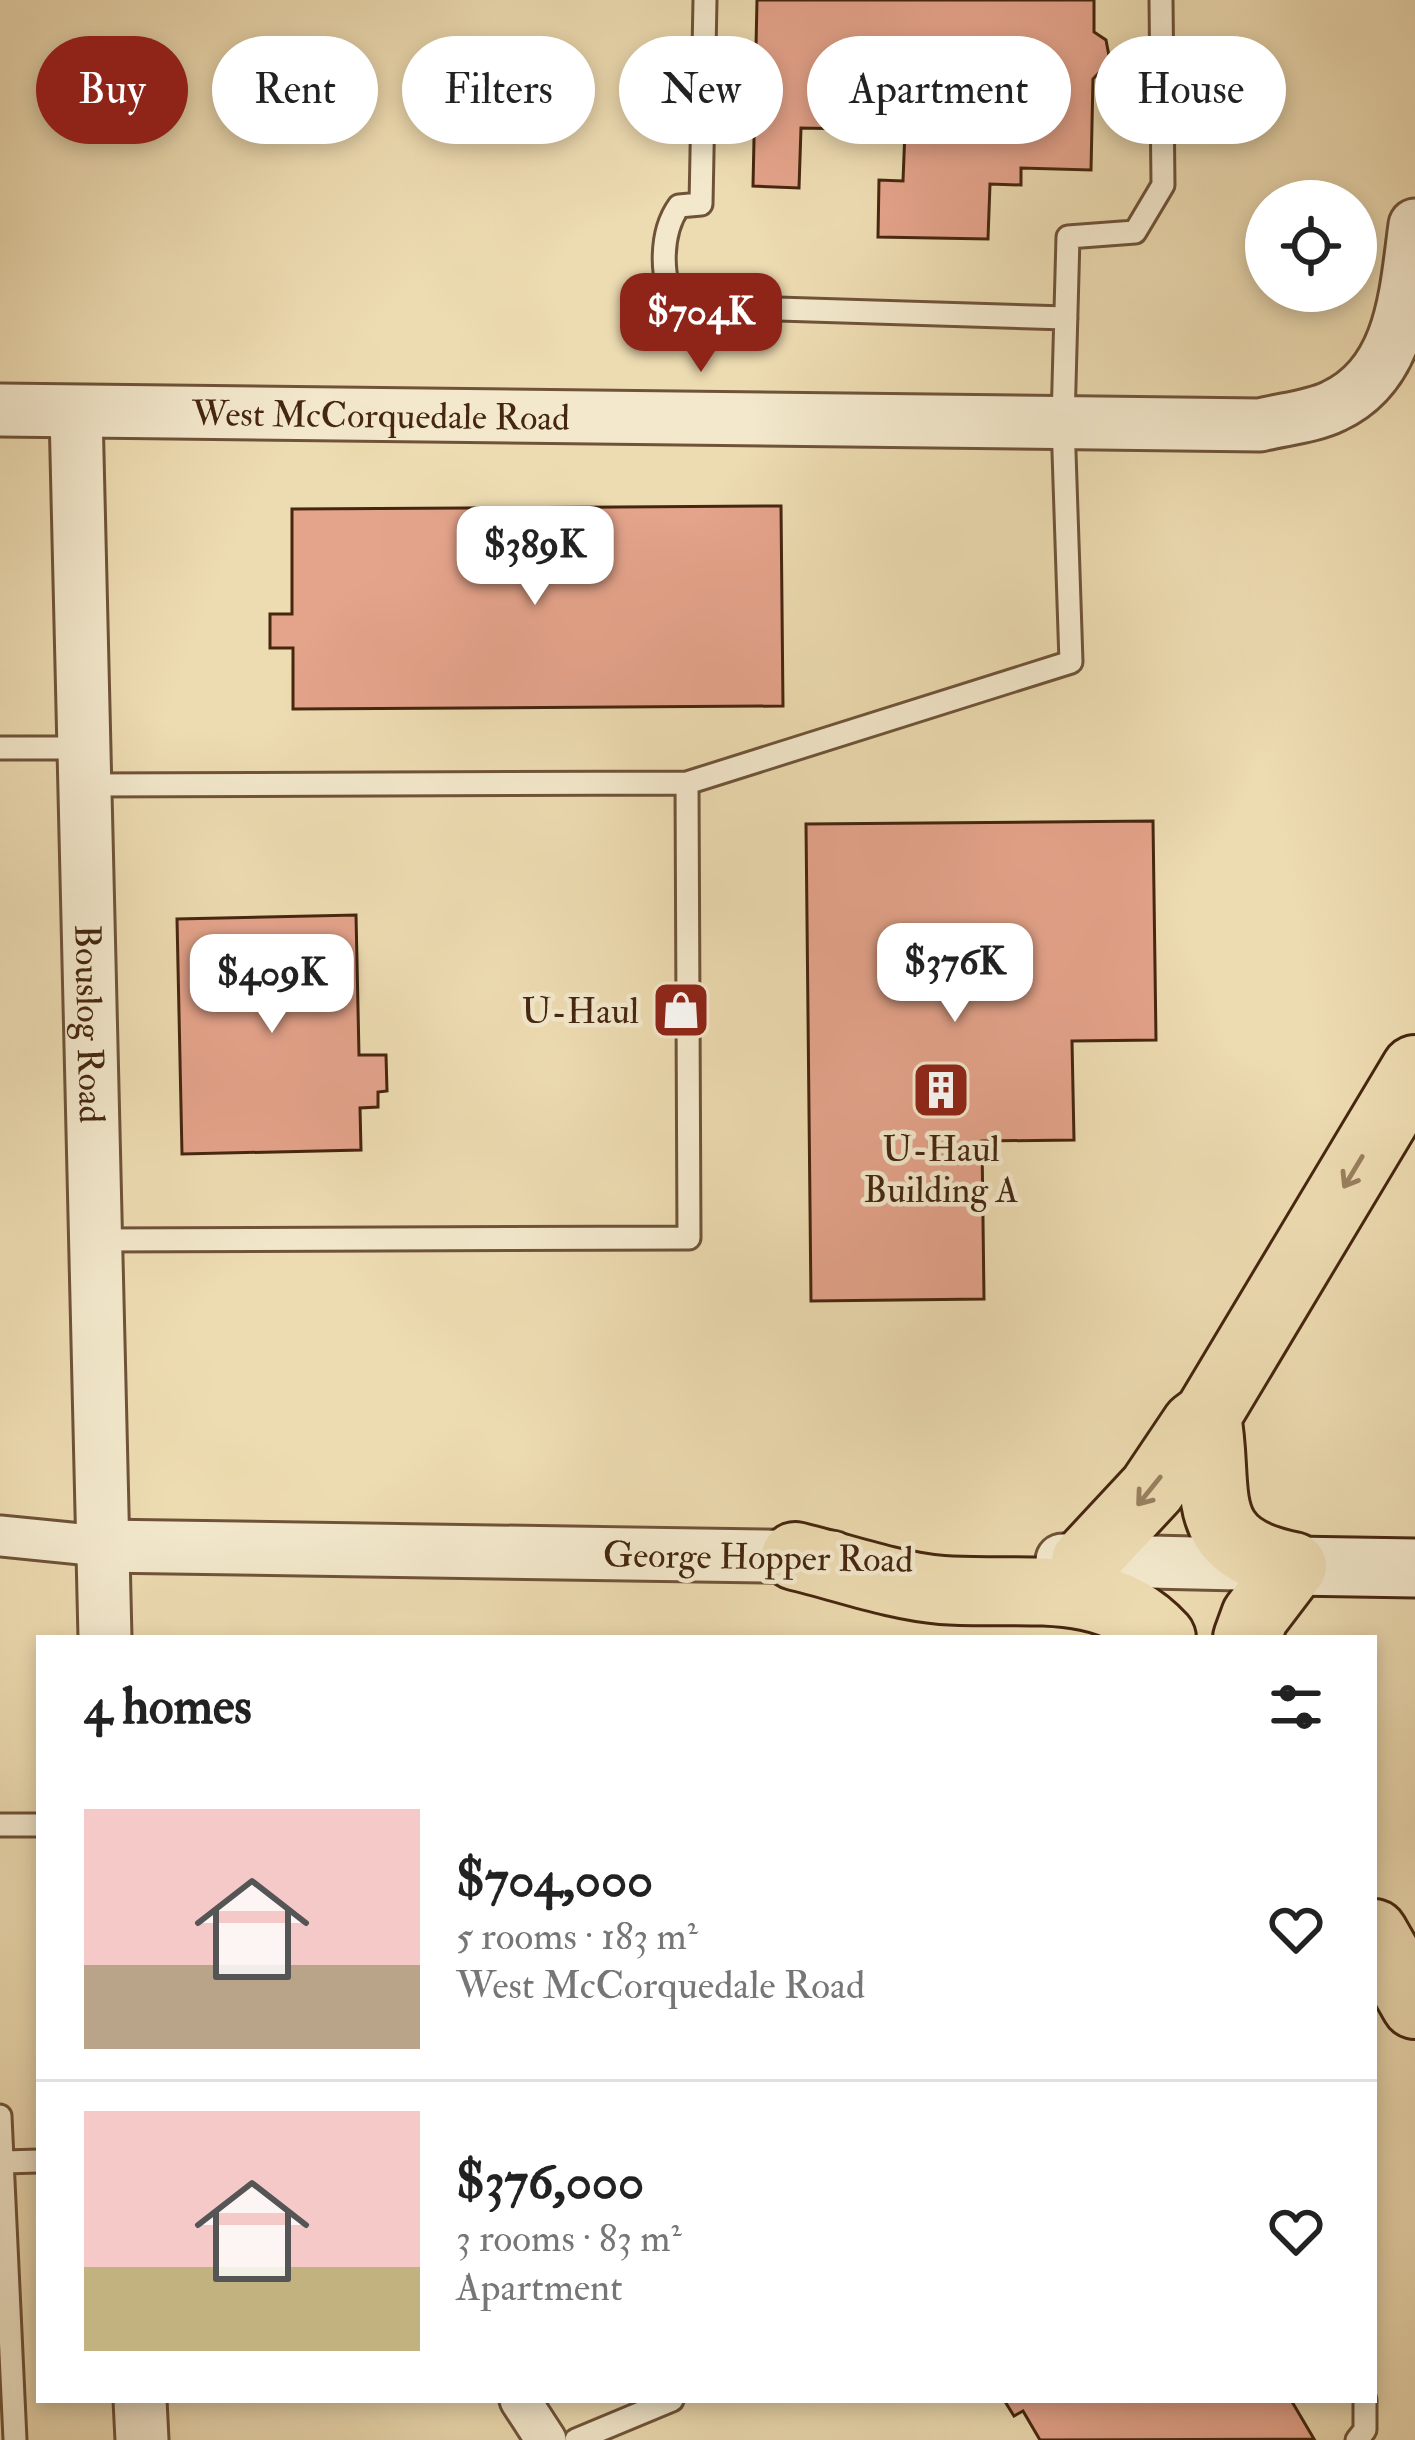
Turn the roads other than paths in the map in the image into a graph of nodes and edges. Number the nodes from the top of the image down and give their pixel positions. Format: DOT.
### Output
graph roads {
  1 [pos="705,0"];
  2 [pos="1161,0"];
  3 [pos="1415,225"];
  4 [pos="1066,318"];
  5 [pos="0,410"];
  6 [pos="76,412"];
  7 [pos="1063,422"];
  8 [pos="0,748"];
  9 [pos="84,766"];
  10 [pos="687,784"];
  11 [pos="1415,1070"];
  12 [pos="94,1240"];
  13 [pos="1207,1416"];
  14 [pos="0,1536"];
  15 [pos="101,1546"];
  16 [pos="795,1556"];
  17 [pos="1085,1561"];
  18 [pos="1293,1566"];
  19 [pos="1415,1568"];
  20 [pos="105,1635"];
  21 [pos="1159,1635"];
  22 [pos="1248,1635"];
  23 [pos="0,1825"];
  24 [pos="36,1825"];
  25 [pos="1377,1938"];
  26 [pos="1415,2005"];
  27 [pos="0,2116"];
  28 [pos="36,2161"];
  29 [pos="4,2162"];
  30 [pos="140,2403"];
  31 [pos="522,2403"];
  32 [pos="665,2403"];
  33 [pos="1365,2403"];
  34 [pos="15,2440"];
  35 [pos="142,2440"];
  36 [pos="545,2440"];
  37 [pos="577,2440"];
  38 [pos="1357,2440"];
  1 -- 4 [label="lane"];
  2 -- 4 [label="lane"];
  3 -- 7 [label="street, West McCorquedale Road"];
  4 -- 7 [label="lane"];
  5 -- 6 [label="street, West McCorquedale Road"];
  6 -- 7 [label="street, West McCorquedale Road"];
  6 -- 9 [label="street, Bouslog Road"];
  7 -- 10 [label="lane"];
  8 -- 9 [label="lane"];
  9 -- 10 [label="lane"];
  9 -- 12 [label="street, Bouslog Road"];
  10 -- 12 [label="lane"];
  11 -- 13 [label="highway, one-way"];
  12 -- 15 [label="street, Bouslog Road"];
  13 -- 17 [label="highway, one-way"];
  13 -- 18 [label="highway"];
  14 -- 15 [label="street"];
  15 -- 16 [label="street, George Hopper Road"];
  15 -- 20 [label="street, Bouslog Road"];
  16 -- 17 [label="street, George Hopper Road"];
  16 -- 21 [label="highway"];
  17 -- 18 [label="street, George Hopper Road"];
  18 -- 19 [label="main road, George Hopper Road"];
  18 -- 22 [label="highway"];
  23 -- 24 [label="lane"];
  25 -- 26 [label="highway"];
  27 -- 29 [label="lane"];
  28 -- 29 [label="lane"];
  29 -- 34 [label="lane"];
  30 -- 35 [label="street"];
  31 -- 36 [label="street"];
  32 -- 37 [label="lane"];
  33 -- 38 [label="lane"];
}
